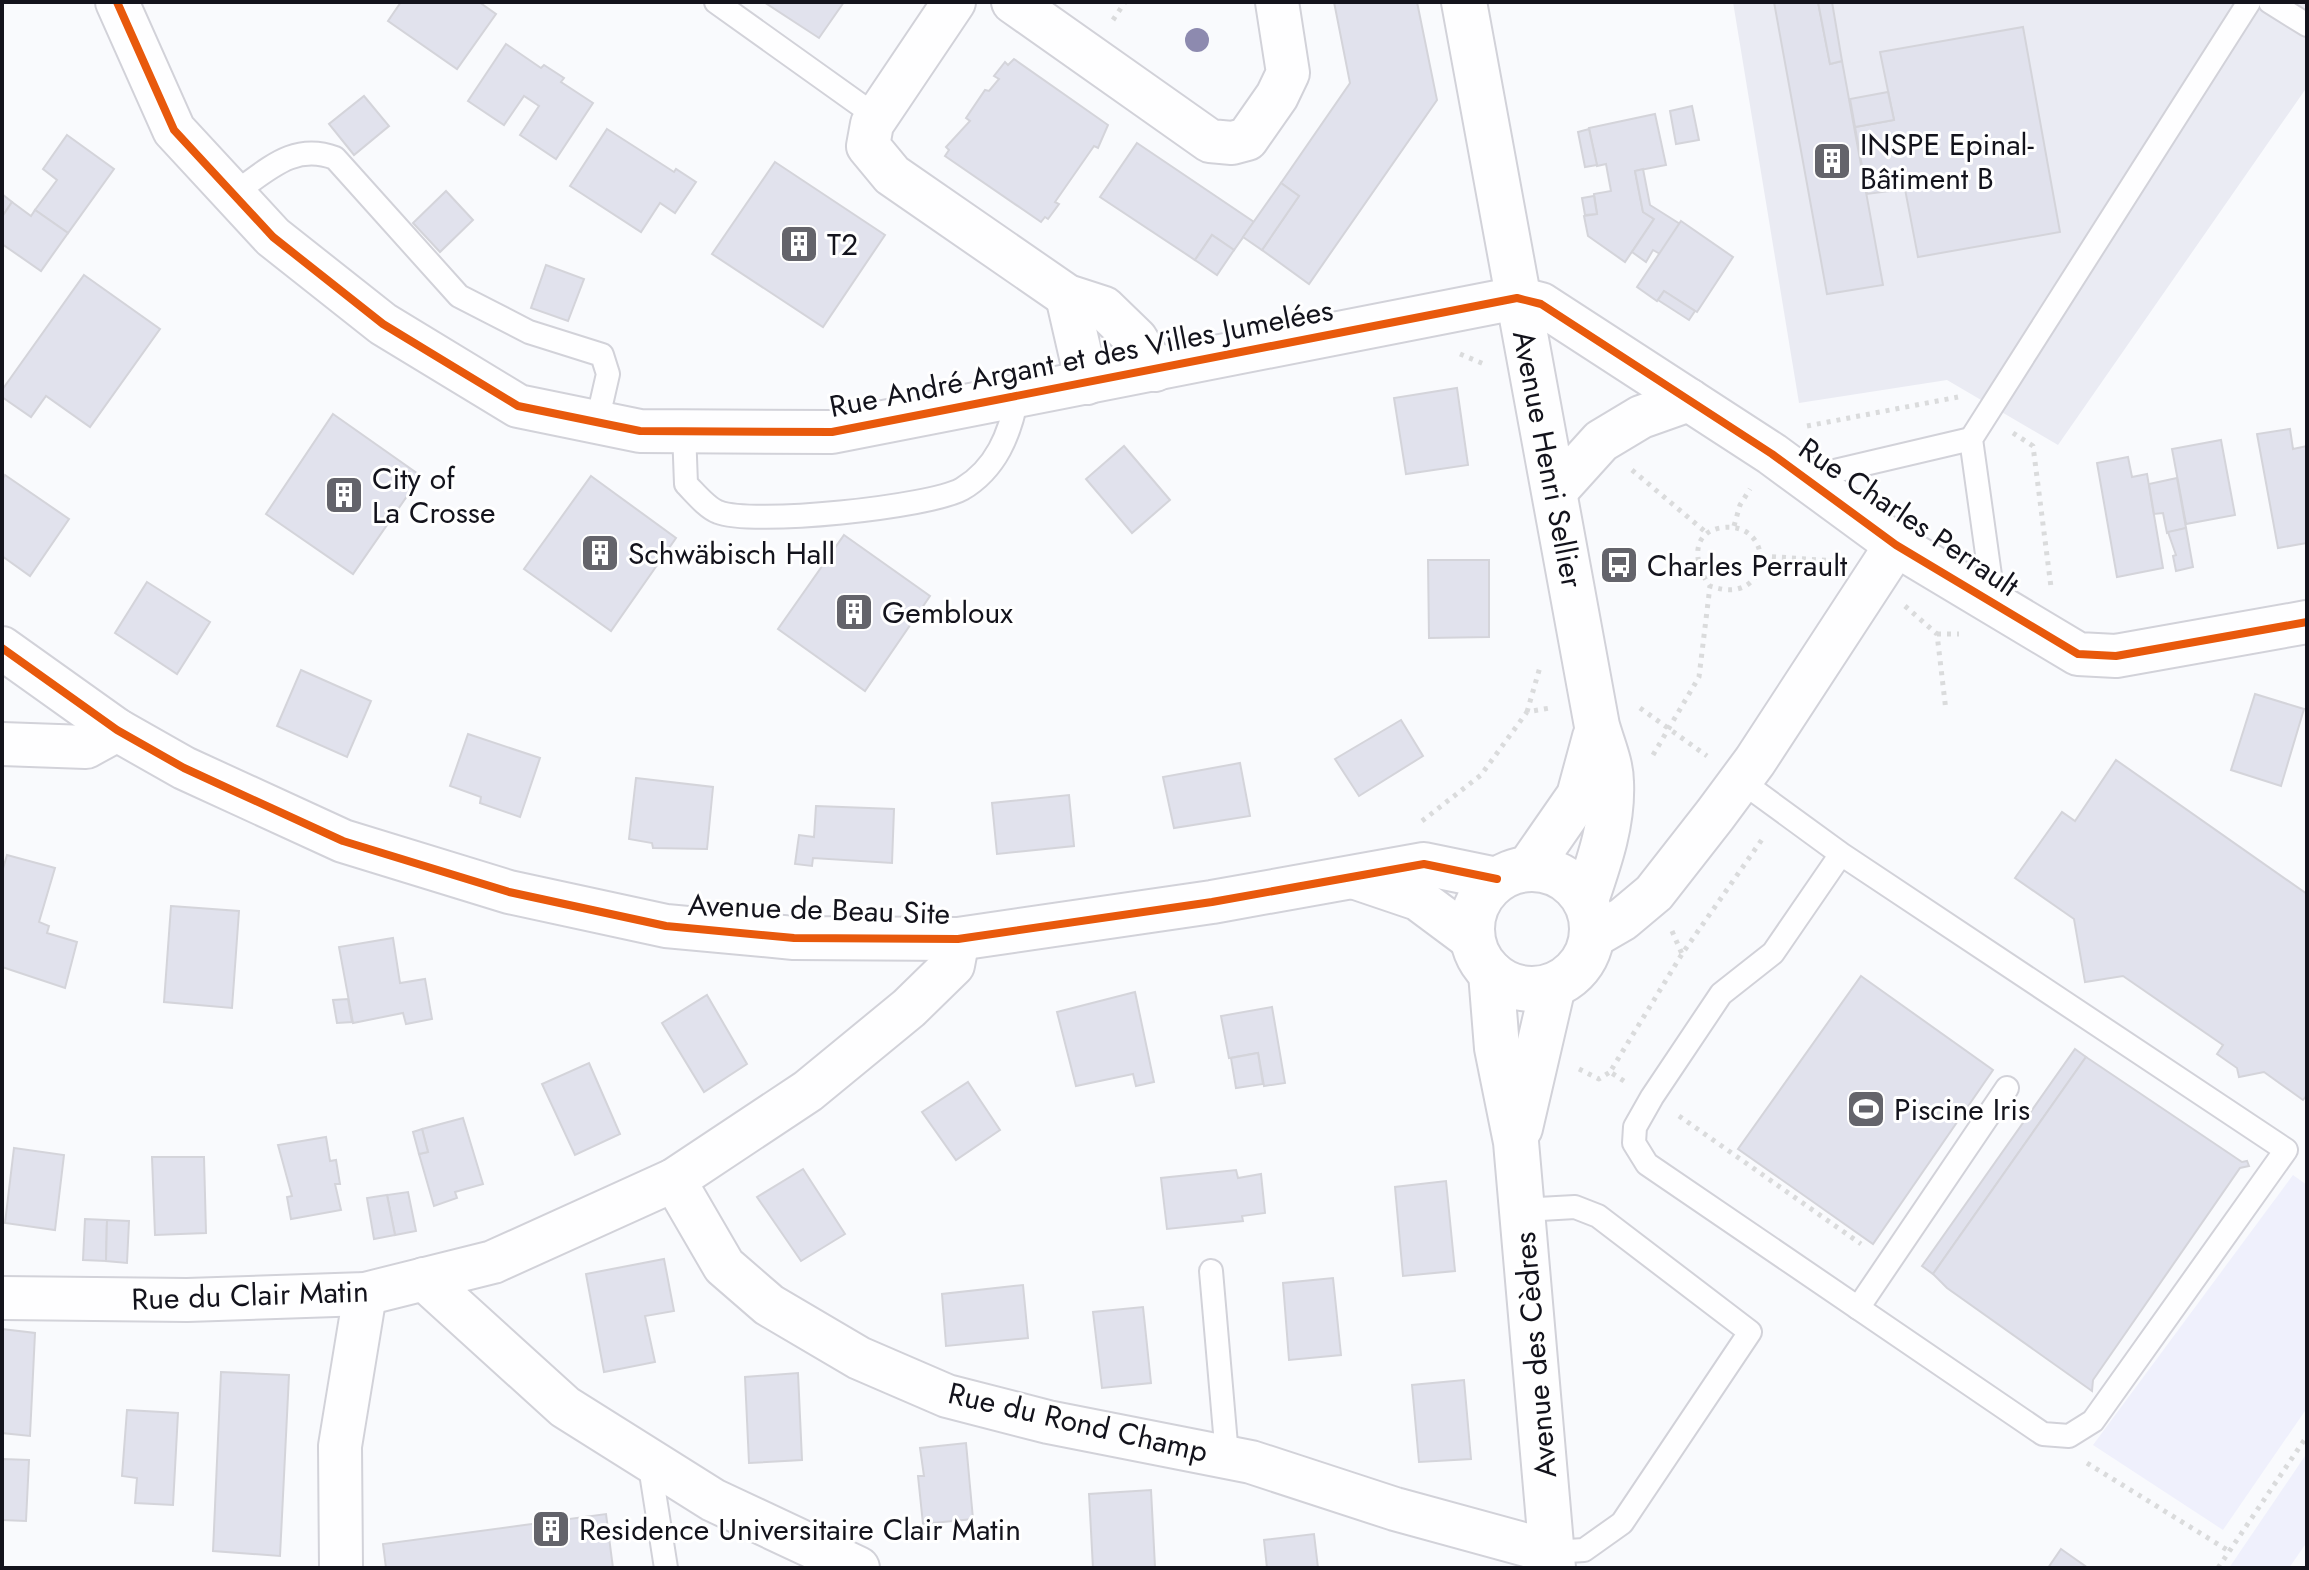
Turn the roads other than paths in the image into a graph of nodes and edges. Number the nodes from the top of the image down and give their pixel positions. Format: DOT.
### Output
graph roads {
  1 [pos="117,2"];
  2 [pos="716,2"];
  3 [pos="954,2"];
  4 [pos="1013,2"];
  5 [pos="1277,2"];
  6 [pos="1464,2"];
  7 [pos="2249,2"];
  8 [pos="2270,2"];
  9 [pos="2307,25"];
  10 [pos="877,117"];
  11 [pos="233,194"];
  12 [pos="1067,296"];
  13 [pos="1517,298"];
  14 [pos="1155,370"];
  15 [pos="1087,383"];
  16 [pos="1017,397"];
  17 [pos="1689,400"];
  18 [pos="597,422"];
  19 [pos="684,431"];
  20 [pos="1971,439"];
  21 [pos="1805,478"];
  22 [pos="1554,493"];
  23 [pos="1896,545"];
  24 [pos="1994,605"];
  25 [pos="2307,622"];
  26 [pos="2,648"];
  27 [pos="1597,726"];
  28 [pos="117,730"];
  29 [pos="2,744"];
  30 [pos="1741,781"];
  31 [pos="1841,854"];
  32 [pos="1513,873"];
  33 [pos="1351,876"];
  34 [pos="1589,918"];
  35 [pos="958,939"];
  36 [pos="1482,957"];
  37 [pos="1553,986"];
  38 [pos="2007,1088"];
  39 [pos="1516,1142"];
  40 [pos="674,1180"];
  41 [pos="1522,1210"];
  42 [pos="1211,1271"];
  43 [pos="424,1279"];
  44 [pos="365,1294"];
  45 [pos="2,1298"];
  46 [pos="1858,1308"];
  47 [pos="1227,1456"];
  48 [pos="649,1460"];
  49 [pos="1552,1560"];
  50 [pos="341,1568"];
  51 [pos="666,1568"];
  52 [pos="858,1568"];
  1 -- 11 [label="street, Rue André Argant et des Villes Jumelées"];
  2 -- 10 [label="lane"];
  3 -- 10 [label="street"];
  4 -- 5 [label="street"];
  6 -- 13 [label="street, Avenue Henri Sellier"];
  7 -- 20 [label="lane"];
  8 -- 9 [label="lane"];
  10 -- 12 [label="street"];
  11 -- 18 [label="street, Rue André Argant et des Villes Jumelées"];
  11 -- 18 [label="lane"];
  12 -- 14 [label="street"];
  12 -- 15 [label="street"];
  13 -- 14 [label="street, Rue André Argant et des Villes Jumelées"];
  13 -- 17 [label="street, Rue Charles Perrault"];
  13 -- 22 [label="street, Avenue Henri Sellier"];
  14 -- 15 [label="street, Rue André Argant et des Villes Jumelées"];
  15 -- 16 [label="street, Rue André Argant et des Villes Jumelées"];
  16 -- 19 [label="street, Rue André Argant et des Villes Jumelées"];
  16 -- 19 [label="lane"];
  17 -- 21 [label="street, Rue Charles Perrault"];
  17 -- 22 [label="street"];
  18 -- 19 [label="street, Rue André Argant et des Villes Jumelées"];
  20 -- 21 [label="lane"];
  20 -- 24 [label="lane"];
  21 -- 23 [label="street, Rue Charles Perrault"];
  22 -- 27 [label="street, Avenue Henri Sellier"];
  23 -- 24 [label="street, Rue Charles Perrault"];
  23 -- 30 [label="street"];
  24 -- 25 [label="street, Rue Charles Perrault"];
  26 -- 28 [label="street, Avenue de Beau Site"];
  27 -- 32 [label="street, Avenue Henri Sellier"];
  27 -- 34 [label="street, Avenue Henri Sellier"];
  28 -- 29 [label="street"];
  28 -- 35 [label="street, Avenue de Beau Site"];
  30 -- 31 [label="lane"];
  30 -- 34 [label="street"];
  31 -- 46 [label="lane"];
  31 -- 46 [label="lane"];
  32 -- 33 [label="street, Avenue de Beau Site"];
  32 -- 34 [label="street"];
  32 -- 36 [label="street"];
  33 -- 35 [label="street, Avenue de Beau Site"];
  33 -- 36 [label="street, Avenue de Beau Site"];
  34 -- 37 [label="street"];
  35 -- 40 [label="street, Rue du Clair Matin"];
  36 -- 37 [label="street"];
  36 -- 39 [label="street, Avenue des Cèdres"];
  37 -- 39 [label="street, Avenue des Cèdres"];
  38 -- 46 [label="lane"];
  39 -- 41 [label="street, Avenue des Cèdres"];
  40 -- 43 [label="street, Rue du Clair Matin"];
  40 -- 47 [label="street, Rue du Rond Champ"];
  41 -- 49 [label="street, Avenue des Cèdres"];
  41 -- 49 [label="lane"];
  42 -- 47 [label="lane"];
  43 -- 44 [label="street, Rue du Clair Matin"];
  43 -- 48 [label="street"];
  44 -- 45 [label="street, Rue du Clair Matin"];
  44 -- 50 [label="street"];
  47 -- 49 [label="street, Rue du Rond Champ"];
  48 -- 51 [label="lane"];
  48 -- 52 [label="street"];
}
